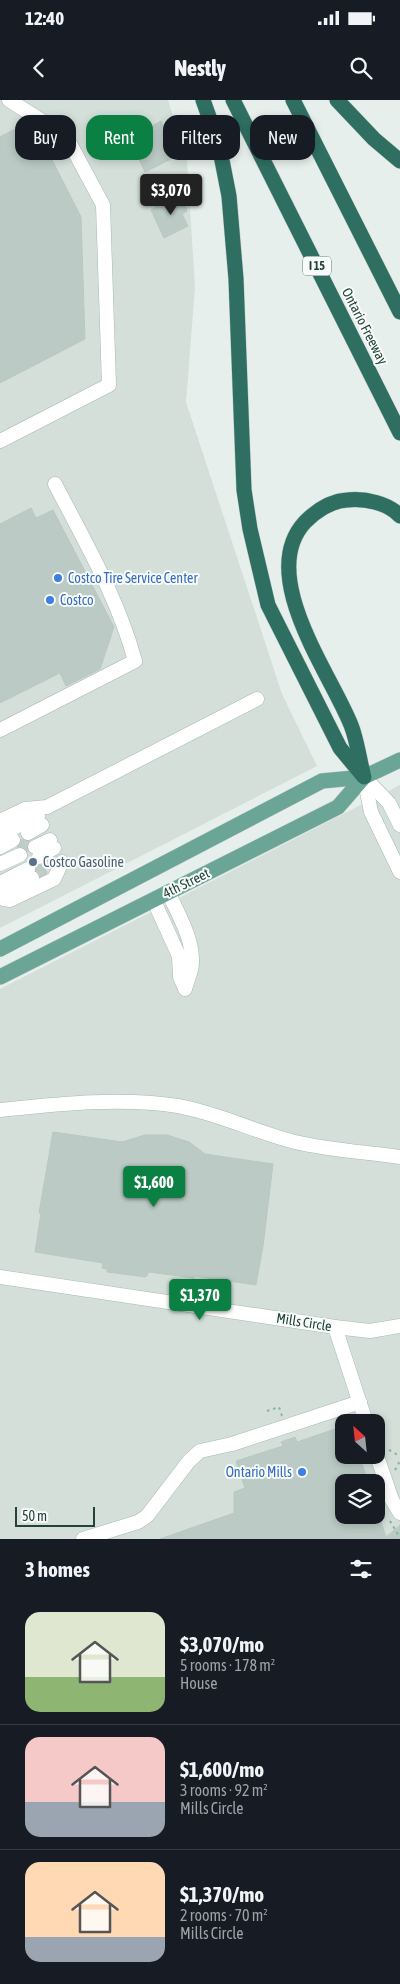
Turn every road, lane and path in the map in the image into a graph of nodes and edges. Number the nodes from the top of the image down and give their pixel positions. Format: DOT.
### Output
graph roads {
  1 [pos="9,100"];
  2 [pos="203,100"];
  3 [pos="233,100"];
  4 [pos="293,100"];
  5 [pos="337,100"];
  6 [pos="400,161"];
  7 [pos="400,312"];
  8 [pos="400,433"];
  9 [pos="0,441"];
  10 [pos="55,484"];
  11 [pos="400,516"];
  12 [pos="257,699"];
  13 [pos="0,730"];
  14 [pos="400,760"];
  15 [pos="364,777"];
  16 [pos="0,821"];
  17 [pos="400,825"];
  18 [pos="49,838"];
  19 [pos="0,847"];
  20 [pos="37,852"];
  21 [pos="18,855"];
  22 [pos="0,858"];
  23 [pos="0,864"];
  24 [pos="400,872"];
  25 [pos="0,876"];
  26 [pos="0,883"];
  27 [pos="168,892"];
  28 [pos="1,896"];
  29 [pos="153,899"];
  30 [pos="0,949"];
  31 [pos="0,977"];
  32 [pos="0,1110"];
  33 [pos="400,1157"];
  34 [pos="0,1277"];
  35 [pos="400,1326"];
  36 [pos="335,1327"];
  37 [pos="360,1402"];
  38 [pos="364,1414"];
  39 [pos="385,1452"];
  40 [pos="400,1456"];
  41 [pos="385,1462"];
  42 [pos="400,1512"];
  43 [pos="83,1539"];
  1 -- 9 [label="street"];
  2 -- 15 [label="highway"];
  3 -- 8 [label="highway, Ontario Freeway / I 15"];
  4 -- 7 [label="highway"];
  5 -- 6 [label="highway"];
  10 -- 13 [label="street"];
  11 -- 15 [label="highway"];
  12 -- 16 [label="street"];
  14 -- 15 [label="main road, 4th Street"];
  15 -- 17 [label="street"];
  15 -- 24 [label="street"];
  15 -- 27 [label="main road, 4th Street"];
  15 -- 30 [label="main road, 4th Street"];
  18 -- 20 [label="street"];
  18 -- 20 [label="street"];
  18 -- 20 [label="street"];
  18 -- 21 [label="street"];
  18 -- 28 [label="street"];
  19 -- 21 [label="street"];
  21 -- 22 [label="street"];
  21 -- 23 [label="street"];
  21 -- 25 [label="street"];
  21 -- 26 [label="street"];
  21 -- 28 [label="street"];
  27 -- 29 [label="main road, 4th Street"];
  27 -- 29 [label="street"];
  29 -- 31 [label="main road, 4th Street"];
  32 -- 33 [label="street"];
  34 -- 36 [label="street, Mills Circle"];
  35 -- 36 [label="street, Mills Circle"];
  36 -- 37 [label="street"];
  37 -- 38 [label="street"];
  37 -- 43 [label="street"];
  39 -- 40 [label="path"];
  41 -- 42 [label="street"];
}
